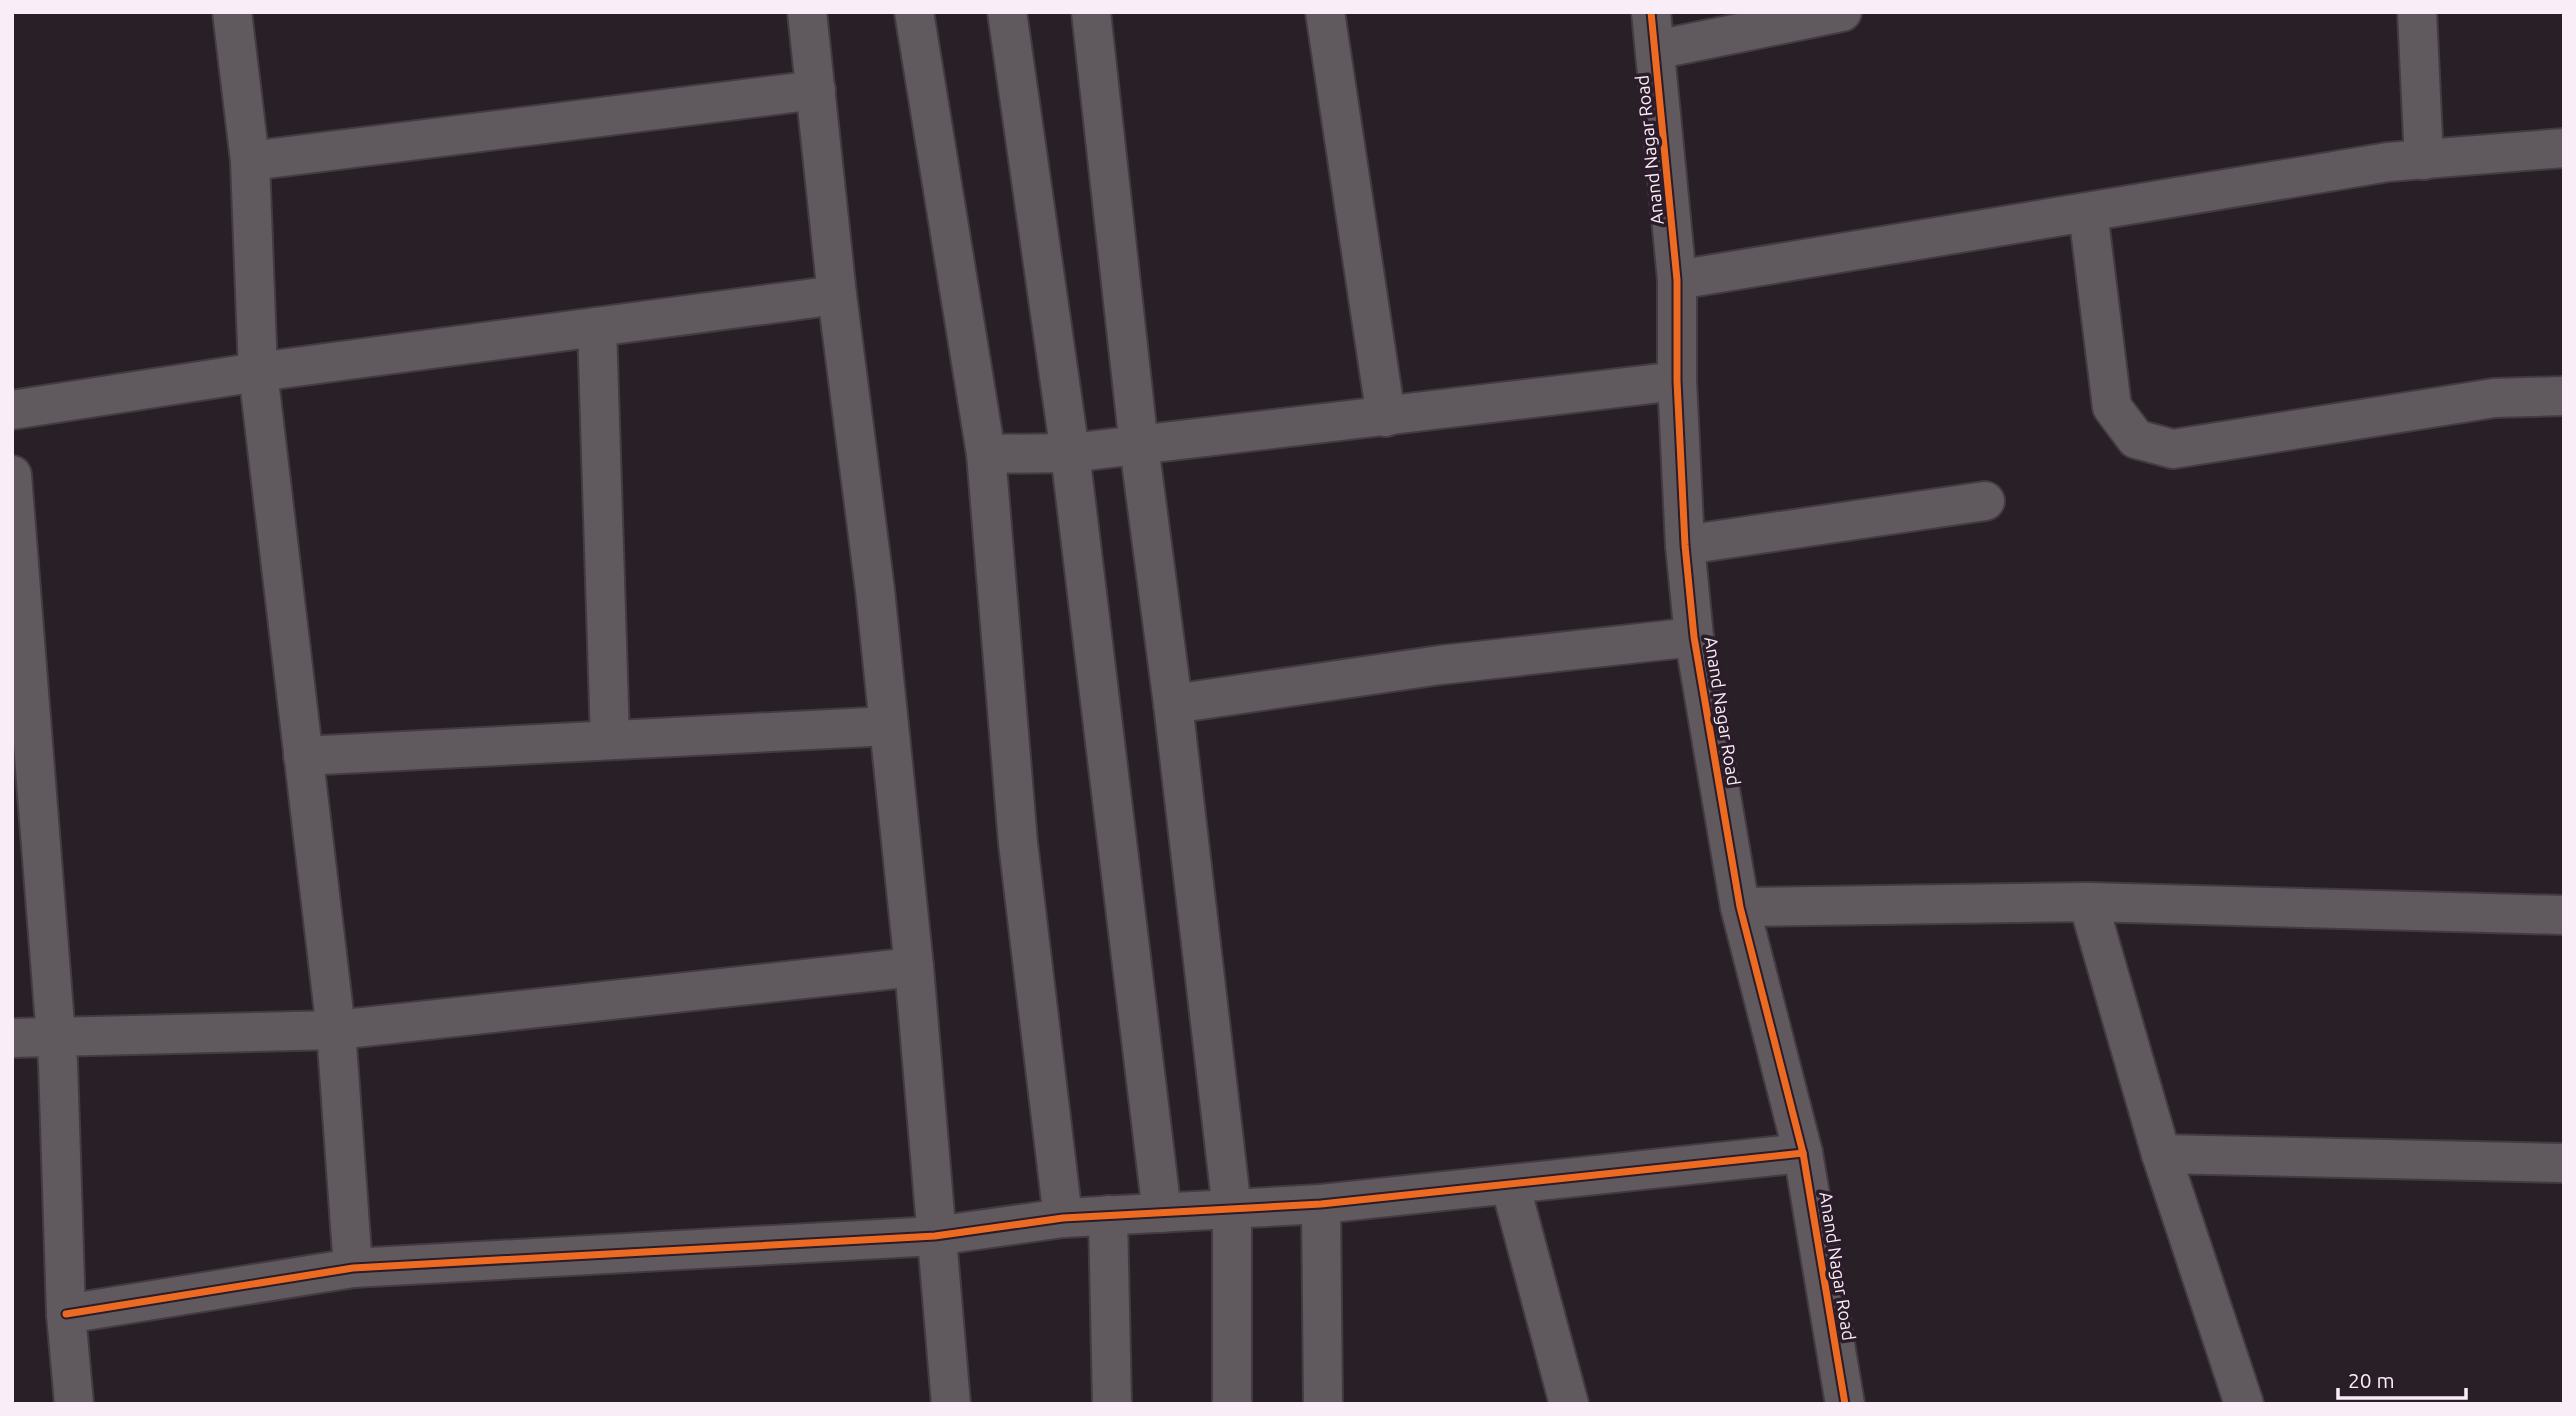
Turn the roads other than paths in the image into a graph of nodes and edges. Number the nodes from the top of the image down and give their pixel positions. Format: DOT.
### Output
graph roads {
  1 [pos="232,12"];
  2 [pos="807,12"];
  3 [pos="914,12"];
  4 [pos="1007,12"];
  5 [pos="1091,12"];
  6 [pos="1325,12"];
  7 [pos="1651,12"];
  8 [pos="1842,12"];
  9 [pos="2417,12"];
  10 [pos="1655,50"];
  11 [pos="816,90"];
  12 [pos="2564,148"];
  13 [pos="2424,159"];
  14 [pos="250,161"];
  15 [pos="2088,212"];
  16 [pos="1677,279"];
  17 [pos="837,295"];
  18 [pos="597,327"];
  19 [pos="258,372"];
  20 [pos="1678,382"];
  21 [pos="2564,396"];
  22 [pos="12,410"];
  23 [pos="1386,417"];
  24 [pos="1139,446"];
  25 [pos="1070,453"];
  26 [pos="986,454"];
  27 [pos="12,475"];
  28 [pos="1985,501"];
  29 [pos="1685,545"];
  30 [pos="1694,637"];
  31 [pos="1173,704"];
  32 [pos="889,726"];
  33 [pos="610,739"];
  34 [pos="303,756"];
  35 [pos="2088,902"];
  36 [pos="1740,907"];
  37 [pos="2564,915"];
  38 [pos="914,967"];
  39 [pos="336,1030"];
  40 [pos="55,1037"];
  41 [pos="12,1038"];
  42 [pos="1803,1153"];
  43 [pos="2161,1154"];
  44 [pos="2564,1163"];
  45 [pos="1510,1184"];
  46 [pos="1321,1204"];
  47 [pos="1232,1210"];
  48 [pos="1162,1213"];
  49 [pos="1108,1215"];
  50 [pos="1063,1218"];
  51 [pos="935,1236"];
  52 [pos="353,1268"];
  53 [pos="66,1314"];
  54 [pos="74,1404"];
  55 [pos="951,1404"];
  56 [pos="1112,1404"];
  57 [pos="1232,1404"];
  58 [pos="1324,1404"];
  59 [pos="1569,1404"];
  60 [pos="1845,1404"];
  61 [pos="2244,1404"];
  1 -- 14 [label="street"];
  2 -- 11 [label="street"];
  3 -- 26 [label="street"];
  4 -- 25 [label="street"];
  5 -- 24 [label="street"];
  6 -- 23 [label="street"];
  7 -- 10 [label="street, Anand Nagar Road"];
  8 -- 10 [label="street"];
  9 -- 13 [label="street"];
  10 -- 16 [label="street, Anand Nagar Road"];
  11 -- 14 [label="street"];
  11 -- 17 [label="street"];
  12 -- 13 [label="street"];
  13 -- 15 [label="street"];
  14 -- 19 [label="street"];
  15 -- 16 [label="street"];
  15 -- 21 [label="street"];
  16 -- 20 [label="street, Anand Nagar Road"];
  17 -- 18 [label="street"];
  17 -- 32 [label="street"];
  18 -- 19 [label="street"];
  18 -- 33 [label="street"];
  19 -- 22 [label="street"];
  19 -- 34 [label="street"];
  20 -- 23 [label="street"];
  20 -- 29 [label="street, Anand Nagar Road"];
  23 -- 24 [label="street"];
  24 -- 25 [label="street"];
  24 -- 31 [label="street"];
  25 -- 26 [label="street"];
  25 -- 48 [label="street"];
  26 -- 50 [label="street"];
  27 -- 40 [label="street"];
  28 -- 29 [label="street"];
  29 -- 30 [label="street, Anand Nagar Road"];
  30 -- 31 [label="street"];
  30 -- 36 [label="street, Anand Nagar Road"];
  31 -- 47 [label="street"];
  32 -- 33 [label="street"];
  32 -- 38 [label="street"];
  33 -- 34 [label="street"];
  34 -- 39 [label="street"];
  35 -- 36 [label="street"];
  35 -- 37 [label="street"];
  35 -- 43 [label="street"];
  36 -- 42 [label="street, Anand Nagar Road"];
  38 -- 39 [label="street"];
  38 -- 51 [label="street"];
  39 -- 40 [label="street"];
  39 -- 52 [label="street"];
  40 -- 41 [label="street"];
  40 -- 53 [label="street"];
  42 -- 45 [label="street"];
  42 -- 60 [label="street, Anand Nagar Road"];
  43 -- 44 [label="street"];
  43 -- 61 [label="street"];
  45 -- 46 [label="street"];
  45 -- 59 [label="street"];
  46 -- 47 [label="street"];
  46 -- 58 [label="street"];
  47 -- 48 [label="street"];
  47 -- 57 [label="street"];
  48 -- 49 [label="street"];
  49 -- 50 [label="street"];
  49 -- 56 [label="street"];
  50 -- 51 [label="street"];
  51 -- 52 [label="street"];
  51 -- 55 [label="street"];
  52 -- 53 [label="street"];
  53 -- 54 [label="street"];
}
